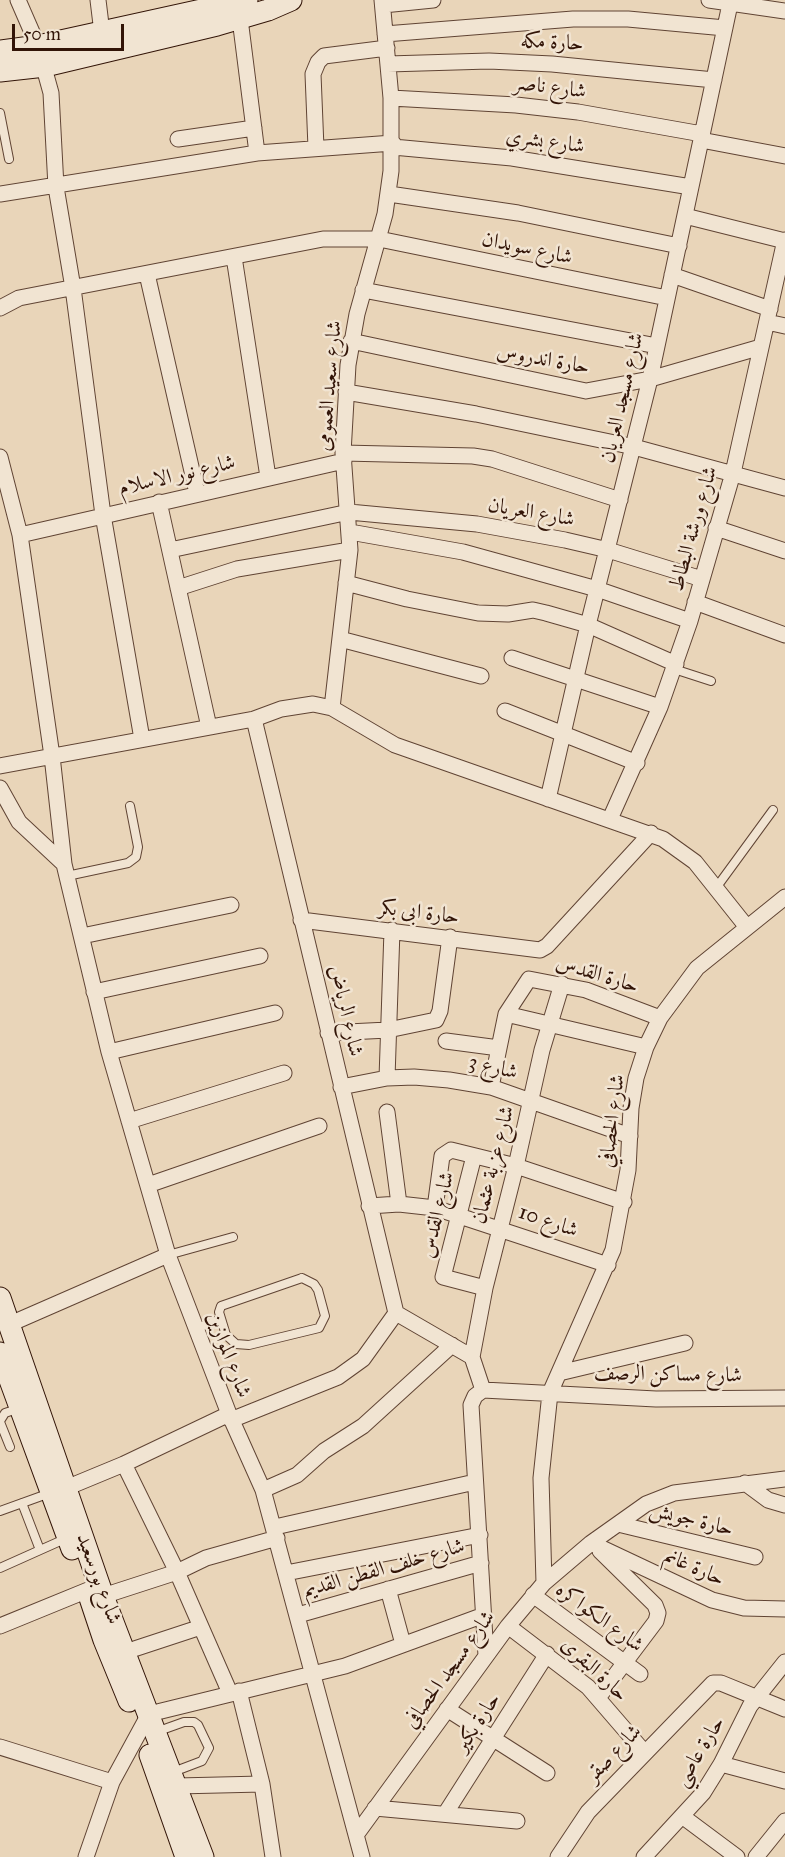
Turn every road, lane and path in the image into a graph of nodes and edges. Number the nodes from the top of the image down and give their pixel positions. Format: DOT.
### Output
graph roads {
  1 [pos="18,0"];
  2 [pos="98,0"];
  3 [pos="291,0"];
  4 [pos="433,0"];
  5 [pos="709,0"];
  6 [pos="382,3"];
  7 [pos="746,3"];
  8 [pos="730,4"];
  9 [pos="783,7"];
  10 [pos="244,10"];
  11 [pos="725,28"];
  12 [pos="386,41"];
  13 [pos="103,43"];
  14 [pos="0,51"];
  15 [pos="41,56"];
  16 [pos="388,64"];
  17 [pos="0,71"];
  18 [pos="714,80"];
  19 [pos="391,98"];
  20 [pos="0,113"];
  21 [pos="254,128"];
  22 [pos="702,137"];
  23 [pos="178,139"];
  24 [pos="393,145"];
  25 [pos="316,148"];
  26 [pos="256,153"];
  27 [pos="785,156"];
  28 [pos="9,159"];
  29 [pos="56,187"];
  30 [pos="691,187"];
  31 [pos="0,194"];
  32 [pos="389,194"];
  33 [pos="685,216"];
  34 [pos="379,239"];
  35 [pos="785,241"];
  36 [pos="679,246"];
  37 [pos="234,257"];
  38 [pos="782,264"];
  39 [pos="147,274"];
  40 [pos="672,275"];
  41 [pos="73,288"];
  42 [pos="363,290"];
  43 [pos="667,298"];
  44 [pos="0,308"];
  45 [pos="768,315"];
  46 [pos="785,326"];
  47 [pos="351,341"];
  48 [pos="657,346"];
  49 [pos="761,347"];
  50 [pos="650,379"];
  51 [pos="346,392"];
  52 [pos="634,447"];
  53 [pos="0,457"];
  54 [pos="344,457"];
  55 [pos="733,474"];
  56 [pos="268,477"];
  57 [pos="785,488"];
  58 [pos="197,493"];
  59 [pos="5,497"];
  60 [pos="620,500"];
  61 [pos="159,502"];
  62 [pos="349,512"];
  63 [pos="103,515"];
  64 [pos="716,528"];
  65 [pos="350,532"];
  66 [pos="20,536"];
  67 [pos="170,550"];
  68 [pos="350,550"];
  69 [pos="608,550"];
  70 [pos="785,551"];
  71 [pos="702,579"];
  72 [pos="346,583"];
  73 [pos="178,588"];
  74 [pos="597,589"];
  75 [pos="695,602"];
  76 [pos="690,621"];
  77 [pos="588,625"];
  78 [pos="785,635"];
  79 [pos="340,639"];
  80 [pos="512,658"];
  81 [pos="675,666"];
  82 [pos="481,676"];
  83 [pos="575,678"];
  84 [pos="711,681"];
  85 [pos="660,707"];
  86 [pos="332,708"];
  87 [pos="505,711"];
  88 [pos="254,719"];
  89 [pos="209,727"];
  90 [pos="562,733"];
  91 [pos="142,739"];
  92 [pos="52,756"];
  93 [pos="637,764"];
  94 [pos="0,766"];
  95 [pos="0,788"];
  96 [pos="548,799"];
  97 [pos="130,806"];
  98 [pos="773,810"];
  99 [pos="610,819"];
  100 [pos="651,833"];
  101 [pos="66,870"];
  102 [pos="716,888"];
  103 [pos="785,897"];
  104 [pos="231,905"];
  105 [pos="301,920"];
  106 [pos="746,926"];
  107 [pos="392,930"];
  108 [pos="82,936"];
  109 [pos="450,937"];
  110 [pos="260,956"];
  111 [pos="562,984"];
  112 [pos="94,992"];
  113 [pos="275,1013"];
  114 [pos="506,1014"];
  115 [pos="660,1018"];
  116 [pos="548,1023"];
  117 [pos="388,1030"];
  118 [pos="328,1033"];
  119 [pos="446,1041"];
  120 [pos="646,1047"];
  121 [pos="499,1048"];
  122 [pos="109,1052"];
  123 [pos="285,1073"];
  124 [pos="387,1078"];
  125 [pos="341,1087"];
  126 [pos="491,1087"];
  127 [pos="531,1100"];
  128 [pos="387,1112"];
  129 [pos="129,1121"];
  130 [pos="319,1126"];
  131 [pos="630,1136"];
  132 [pos="474,1156"];
  133 [pos="516,1166"];
  134 [pos="148,1185"];
  135 [pos="624,1202"];
  136 [pos="399,1204"];
  137 [pos="369,1206"];
  138 [pos="435,1208"];
  139 [pos="459,1215"];
  140 [pos="500,1228"];
  141 [pos="233,1237"];
  142 [pos="168,1255"];
  143 [pos="608,1265"];
  144 [pos="485,1288"];
  145 [pos="0,1298"];
  146 [pos="396,1313"];
  147 [pos="221,1319"];
  148 [pos="10,1324"];
  149 [pos="195,1329"];
  150 [pos="685,1343"];
  151 [pos="452,1345"];
  152 [pos="0,1353"];
  153 [pos="472,1357"];
  154 [pos="559,1373"];
  155 [pos="6,1385"];
  156 [pos="483,1390"];
  157 [pos="550,1393"];
  158 [pos="785,1398"];
  159 [pos="20,1407"];
  160 [pos="230,1417"];
  161 [pos="0,1421"];
  162 [pos="10,1447"];
  163 [pos="124,1464"];
  164 [pos="785,1479"];
  165 [pos="475,1482"];
  166 [pos="745,1484"];
  167 [pos="263,1490"];
  168 [pos="59,1491"];
  169 [pos="22,1503"];
  170 [pos="785,1505"];
  171 [pos="0,1511"];
  172 [pos="618,1524"];
  173 [pos="276,1533"];
  174 [pos="480,1535"];
  175 [pos="68,1537"];
  176 [pos="591,1543"];
  177 [pos="40,1550"];
  178 [pos="755,1557"];
  179 [pos="482,1563"];
  180 [pos="0,1568"];
  181 [pos="177,1572"];
  182 [pos="286,1573"];
  183 [pos="544,1583"];
  184 [pos="388,1589"];
  185 [pos="95,1593"];
  186 [pos="533,1595"];
  187 [pos="785,1609"];
  188 [pos="298,1615"];
  189 [pos="484,1615"];
  190 [pos="0,1626"];
  191 [pos="508,1626"];
  192 [pos="201,1628"];
  193 [pos="403,1644"];
  194 [pos="125,1652"];
  195 [pos="547,1654"];
  196 [pos="486,1656"];
  197 [pos="785,1662"];
  198 [pos="624,1663"];
  199 [pos="640,1674"];
  200 [pos="312,1675"];
  201 [pos="235,1692"];
  202 [pos="598,1698"];
  203 [pos="756,1698"];
  204 [pos="447,1709"];
  205 [pos="785,1709"];
  206 [pos="148,1725"];
  207 [pos="493,1738"];
  208 [pos="0,1747"];
  209 [pos="645,1753"];
  210 [pos="721,1764"];
  211 [pos="547,1773"];
  212 [pos="174,1779"];
  213 [pos="785,1781"];
  214 [pos="112,1782"];
  215 [pos="262,1784"];
  216 [pos="375,1808"];
  217 [pos="445,1814"];
  218 [pos="682,1816"];
  219 [pos="517,1821"];
  220 [pos="785,1821"];
  221 [pos="356,1835"];
  222 [pos="86,1857"];
  223 [pos="186,1857"];
  224 [pos="202,1857"];
  225 [pos="273,1857"];
  226 [pos="362,1857"];
  227 [pos="558,1857"];
  228 [pos="644,1857"];
  229 [pos="737,1857"];
  230 [pos="756,1857"];
  1 -- 15 [label="street"];
  2 -- 13 [label="street"];
  3 -- 10 [label="main road"];
  4 -- 6 [label="street"];
  5 -- 8 [label="street"];
  6 -- 12 [label="street, شارع سعيد العمومى"];
  7 -- 8 [label="street"];
  7 -- 9 [label="street"];
  8 -- 11 [label="street, شارع مسجد العريان"];
  10 -- 13 [label="main road"];
  10 -- 21 [label="street"];
  11 -- 12 [label="street"];
  11 -- 18 [label="street, شارع مسجد العريان"];
  12 -- 16 [label="street, شارع سعيد العمومى"];
  12 -- 25 [label="street"];
  13 -- 15 [label="main road"];
  14 -- 15 [label="main road"];
  15 -- 17 [label="main road"];
  15 -- 29 [label="street"];
  16 -- 18 [label="street, حارة مكه"];
  16 -- 19 [label="street, شارع سعيد العمومى"];
  18 -- 22 [label="street, شارع مسجد العريان"];
  19 -- 22 [label="street, شارع ناصر"];
  19 -- 24 [label="street, شارع سعيد العمومى"];
  20 -- 28 [label="lane"];
  21 -- 23 [label="street"];
  21 -- 26 [label="street"];
  22 -- 27 [label="street, شارع ناصر"];
  22 -- 30 [label="street, شارع مسجد العريان"];
  24 -- 25 [label="street, شارع بشري"];
  24 -- 30 [label="street, شارع بشري"];
  24 -- 32 [label="street, شارع سعيد العمومى"];
  25 -- 26 [label="street, شارع بشري"];
  26 -- 29 [label="street, شارع بشري"];
  29 -- 31 [label="street, شارع بشري"];
  29 -- 41 [label="street"];
  30 -- 33 [label="street, شارع مسجد العريان"];
  32 -- 34 [label="street, شارع سعيد العمومى"];
  32 -- 36 [label="street"];
  33 -- 35 [label="street"];
  33 -- 36 [label="street, شارع مسجد العريان"];
  34 -- 37 [label="street, شارع سويدان"];
  34 -- 42 [label="street, شارع سعيد العمومى"];
  34 -- 43 [label="street, شارع سويدان"];
  35 -- 38 [label="street, شارع ورشة البطاط"];
  36 -- 40 [label="street, شارع مسجد العريان"];
  37 -- 39 [label="street, شارع سويدان"];
  37 -- 56 [label="street"];
  38 -- 45 [label="street, شارع ورشة البطاط"];
  39 -- 41 [label="street, شارع سويدان"];
  39 -- 58 [label="street"];
  40 -- 43 [label="street, شارع مسجد العريان"];
  40 -- 45 [label="street"];
  41 -- 44 [label="street, شارع سويدان"];
  41 -- 63 [label="street"];
  42 -- 47 [label="street, شارع سعيد العمومى"];
  42 -- 48 [label="street"];
  43 -- 48 [label="street, شارع مسجد العريان"];
  45 -- 46 [label="street"];
  45 -- 49 [label="street, شارع ورشة البطاط"];
  47 -- 50 [label="street, حارة اندروس"];
  47 -- 51 [label="street, شارع سعيد العمومى"];
  48 -- 50 [label="street, شارع مسجد العريان"];
  49 -- 50 [label="street, حارة اندروس"];
  49 -- 55 [label="street, شارع ورشة البطاط"];
  50 -- 52 [label="street, شارع مسجد العريان"];
  51 -- 52 [label="street"];
  51 -- 54 [label="street, شارع سعيد العمومى"];
  52 -- 55 [label="street"];
  52 -- 60 [label="street, شارع مسجد العريان"];
  53 -- 59 [label="street, شارع الموازين"];
  54 -- 56 [label="street, شارع نور الاسلام"];
  54 -- 60 [label="street, شارع نور الاسلام"];
  54 -- 62 [label="street, شارع سعيد العمومى"];
  55 -- 57 [label="street"];
  55 -- 64 [label="street, شارع ورشة البطاط"];
  56 -- 58 [label="street, شارع نور الاسلام"];
  58 -- 61 [label="street, شارع نور الاسلام"];
  59 -- 66 [label="street, شارع الموازين"];
  60 -- 69 [label="street, شارع مسجد العريان"];
  61 -- 63 [label="street, شارع نور الاسلام"];
  61 -- 67 [label="street"];
  62 -- 65 [label="street, شارع سعيد العمومى"];
  62 -- 67 [label="street, شارع العريان"];
  62 -- 69 [label="street, شارع العريان"];
  63 -- 66 [label="street, شارع نور الاسلام"];
  63 -- 91 [label="street"];
  64 -- 70 [label="street"];
  64 -- 71 [label="street, شارع ورشة البطاط"];
  65 -- 68 [label="street, شارع سعيد العمومى"];
  65 -- 74 [label="street"];
  66 -- 92 [label="street, شارع الموازين"];
  67 -- 73 [label="street"];
  68 -- 72 [label="street, شارع سعيد العمومى"];
  68 -- 73 [label="street"];
  69 -- 71 [label="street, شارع العريان"];
  69 -- 74 [label="street, شارع مسجد العريان"];
  71 -- 75 [label="street, شارع ورشة البطاط"];
  72 -- 77 [label="street"];
  72 -- 79 [label="street, شارع سعيد العمومى"];
  73 -- 89 [label="street"];
  74 -- 76 [label="street"];
  74 -- 77 [label="street, شارع مسجد العريان"];
  75 -- 76 [label="street, شارع ورشة البطاط"];
  75 -- 78 [label="street"];
  76 -- 81 [label="street, شارع ورشة البطاط"];
  77 -- 81 [label="street"];
  77 -- 83 [label="street, شارع مسجد العريان"];
  79 -- 82 [label="street"];
  79 -- 86 [label="street, شارع سعيد العمومى"];
  80 -- 83 [label="street"];
  81 -- 84 [label="lane"];
  81 -- 85 [label="street, شارع ورشة البطاط"];
  83 -- 85 [label="street"];
  83 -- 90 [label="street, شارع مسجد العريان"];
  85 -- 93 [label="street, شارع ورشة البطاط"];
  86 -- 88 [label="street"];
  86 -- 96 [label="street"];
  87 -- 90 [label="street"];
  88 -- 89 [label="street"];
  88 -- 105 [label="street, شارع الرياض"];
  89 -- 91 [label="street"];
  90 -- 93 [label="street"];
  90 -- 96 [label="street, شارع مسجد العريان"];
  91 -- 92 [label="street"];
  92 -- 94 [label="street"];
  92 -- 101 [label="street, شارع الموازين"];
  93 -- 99 [label="street, شارع ورشة البطاط"];
  95 -- 101 [label="street"];
  96 -- 99 [label="street"];
  97 -- 101 [label="lane"];
  98 -- 102 [label="lane"];
  99 -- 100 [label="street"];
  100 -- 102 [label="street"];
  100 -- 109 [label="street, حارة ابى بكر"];
  101 -- 108 [label="street, شارع الموازين"];
  102 -- 106 [label="street"];
  103 -- 106 [label="street, شارع الحصافي"];
  104 -- 108 [label="street"];
  105 -- 107 [label="street, حارة ابى بكر"];
  105 -- 118 [label="street, شارع الرياض"];
  106 -- 115 [label="street, شارع الحصافي"];
  107 -- 109 [label="street, حارة ابى بكر"];
  107 -- 117 [label="street"];
  108 -- 112 [label="street, شارع الموازين"];
  109 -- 117 [label="street"];
  110 -- 112 [label="street"];
  111 -- 114 [label="street, حارة القدس"];
  111 -- 115 [label="street, حارة القدس"];
  111 -- 116 [label="street, شارع عزبة عثمان"];
  112 -- 122 [label="street, شارع الموازين"];
  113 -- 122 [label="street"];
  114 -- 116 [label="street"];
  114 -- 121 [label="street, حارة القدس"];
  115 -- 120 [label="street, شارع الحصافي"];
  116 -- 120 [label="street"];
  116 -- 127 [label="street, شارع عزبة عثمان"];
  117 -- 118 [label="street"];
  117 -- 124 [label="street"];
  118 -- 125 [label="street, شارع الرياض"];
  119 -- 121 [label="street"];
  120 -- 131 [label="street, شارع الحصافي"];
  121 -- 126 [label="street, حارة القدس"];
  122 -- 129 [label="street, شارع الموازين"];
  123 -- 129 [label="street"];
  124 -- 125 [label="street, شارع 3"];
  124 -- 126 [label="street, شارع 3"];
  125 -- 137 [label="street, شارع الرياض"];
  126 -- 127 [label="street, شارع 3"];
  127 -- 131 [label="street, شارع 3"];
  127 -- 133 [label="street, شارع عزبة عثمان"];
  128 -- 136 [label="street"];
  129 -- 134 [label="street, شارع الموازين"];
  130 -- 134 [label="street"];
  131 -- 135 [label="street, شارع الحصافي"];
  132 -- 133 [label="street"];
  132 -- 138 [label="street"];
  132 -- 139 [label="street, شارع القدس"];
  133 -- 135 [label="street"];
  133 -- 140 [label="street, شارع عزبة عثمان"];
  134 -- 142 [label="street, شارع الموازين"];
  135 -- 143 [label="street, شارع الحصافي"];
  136 -- 137 [label="street, شارع 10"];
  136 -- 138 [label="street, شارع 10"];
  137 -- 146 [label="street, شارع الرياض"];
  138 -- 139 [label="street, شارع 10"];
  139 -- 140 [label="street, شارع 10"];
  139 -- 144 [label="street, شارع القدس"];
  140 -- 143 [label="street, شارع 10"];
  140 -- 144 [label="street, شارع عزبة عثمان"];
  141 -- 142 [label="lane"];
  142 -- 148 [label="street"];
  142 -- 149 [label="street, شارع الموازين"];
  143 -- 154 [label="street, شارع الحصافي"];
  144 -- 153 [label="street, شارع عزبة عثمان"];
  145 -- 148 [label="main road, شارع بورسعيد"];
  146 -- 151 [label="street"];
  146 -- 160 [label="street"];
  147 -- 147 [label="lane"];
  147 -- 149 [label="lane"];
  148 -- 168 [label="main road, شارع بورسعيد"];
  149 -- 160 [label="street, شارع الموازين"];
  150 -- 154 [label="street"];
  151 -- 153 [label="street"];
  151 -- 167 [label="street"];
  152 -- 155 [label="main road, شارع بورسعيد"];
  153 -- 156 [label="street"];
  154 -- 157 [label="street, شارع الحصافي"];
  155 -- 159 [label="main road, شارع بورسعيد"];
  156 -- 157 [label="street, شارع مساكن الرصف"];
  156 -- 165 [label="street"];
  157 -- 158 [label="street, شارع مساكن الرصف"];
  157 -- 183 [label="street, شارع الحصافي"];
  159 -- 161 [label="lane"];
  159 -- 168 [label="main road, شارع بورسعيد"];
  160 -- 163 [label="street"];
  160 -- 167 [label="street, شارع الموازين"];
  161 -- 162 [label="lane"];
  163 -- 168 [label="street"];
  163 -- 181 [label="street"];
  164 -- 166 [label="street, شارع مسجد الحصافي"];
  165 -- 173 [label="street"];
  165 -- 174 [label="street"];
  166 -- 170 [label="street"];
  166 -- 172 [label="street, شارع مسجد الحصافي"];
  167 -- 173 [label="street, شارع الموازين"];
  168 -- 169 [label="lane"];
  168 -- 175 [label="main road, شارع بورسعيد"];
  168 -- 185 [label="main road, شارع بورسعيد"];
  169 -- 171 [label="lane"];
  169 -- 177 [label="lane"];
  172 -- 176 [label="street, شارع مسجد الحصافي"];
  172 -- 178 [label="street, حارة جويش"];
  173 -- 181 [label="street"];
  173 -- 182 [label="street, شارع الموازين"];
  174 -- 179 [label="street"];
  174 -- 182 [label="street"];
  175 -- 177 [label="lane"];
  175 -- 185 [label="main road, شارع بورسعيد"];
  176 -- 183 [label="street, شارع مسجد الحصافي"];
  176 -- 187 [label="street, حارة غانم"];
  176 -- 198 [label="street"];
  177 -- 180 [label="lane"];
  179 -- 184 [label="street, شارع خلف القطن القديم"];
  179 -- 189 [label="street"];
  181 -- 185 [label="street"];
  181 -- 192 [label="street"];
  182 -- 188 [label="street, شارع الموازين"];
  183 -- 186 [label="street, شارع مسجد الحصافي"];
  184 -- 188 [label="street, شارع خلف القطن القديم"];
  184 -- 193 [label="street"];
  185 -- 190 [label="street"];
  185 -- 194 [label="main road, شارع بورسعيد"];
  185 -- 206 [label="main road, شارع بورسعيد"];
  186 -- 191 [label="street, شارع مسجد الحصافي"];
  186 -- 198 [label="street, شارع الكواكره"];
  188 -- 200 [label="street, شارع الموازين"];
  189 -- 193 [label="street"];
  189 -- 196 [label="street"];
  191 -- 195 [label="street, حارة البقرى"];
  191 -- 196 [label="street, شارع مسجد الحصافي"];
  192 -- 194 [label="street"];
  192 -- 201 [label="street"];
  193 -- 200 [label="street"];
  194 -- 206 [label="main road, شارع بورسعيد"];
  195 -- 202 [label="street, حارة البقرى"];
  195 -- 207 [label="street, حارة بكير"];
  196 -- 204 [label="street, شارع مسجد الحصافي"];
  197 -- 203 [label="street, حارة عاصي"];
  198 -- 199 [label="street, شارع الكواكره"];
  198 -- 202 [label="street"];
  200 -- 201 [label="street"];
  200 -- 221 [label="street, شارع الموازين"];
  201 -- 206 [label="street"];
  201 -- 215 [label="street"];
  202 -- 209 [label="street, حارة البقرى"];
  203 -- 205 [label="street"];
  203 -- 209 [label="street, شارع صقر"];
  203 -- 210 [label="street, حارة عاصي"];
  204 -- 207 [label="street"];
  204 -- 216 [label="street, شارع مسجد الحصافي"];
  206 -- 212 [label="main road, شارع بورسعيد"];
  206 -- 212 [label="lane"];
  206 -- 214 [label="street"];
  206 -- 223 [label="main road, شارع بورسعيد"];
  207 -- 211 [label="street"];
  207 -- 217 [label="street, حارة بكير"];
  208 -- 214 [label="street"];
  209 -- 227 [label="street, شارع صقر"];
  210 -- 213 [label="street"];
  210 -- 218 [label="street, حارة عاصي"];
  212 -- 215 [label="street"];
  212 -- 224 [label="main road, شارع بورسعيد"];
  214 -- 222 [label="street"];
  215 -- 225 [label="street"];
  216 -- 217 [label="street"];
  216 -- 221 [label="street, شارع مسجد الحصافي"];
  217 -- 219 [label="street"];
  218 -- 228 [label="street, حارة عاصي"];
  218 -- 229 [label="street"];
  220 -- 230 [label="street"];
  221 -- 226 [label="street, شارع الموازين"];
}
